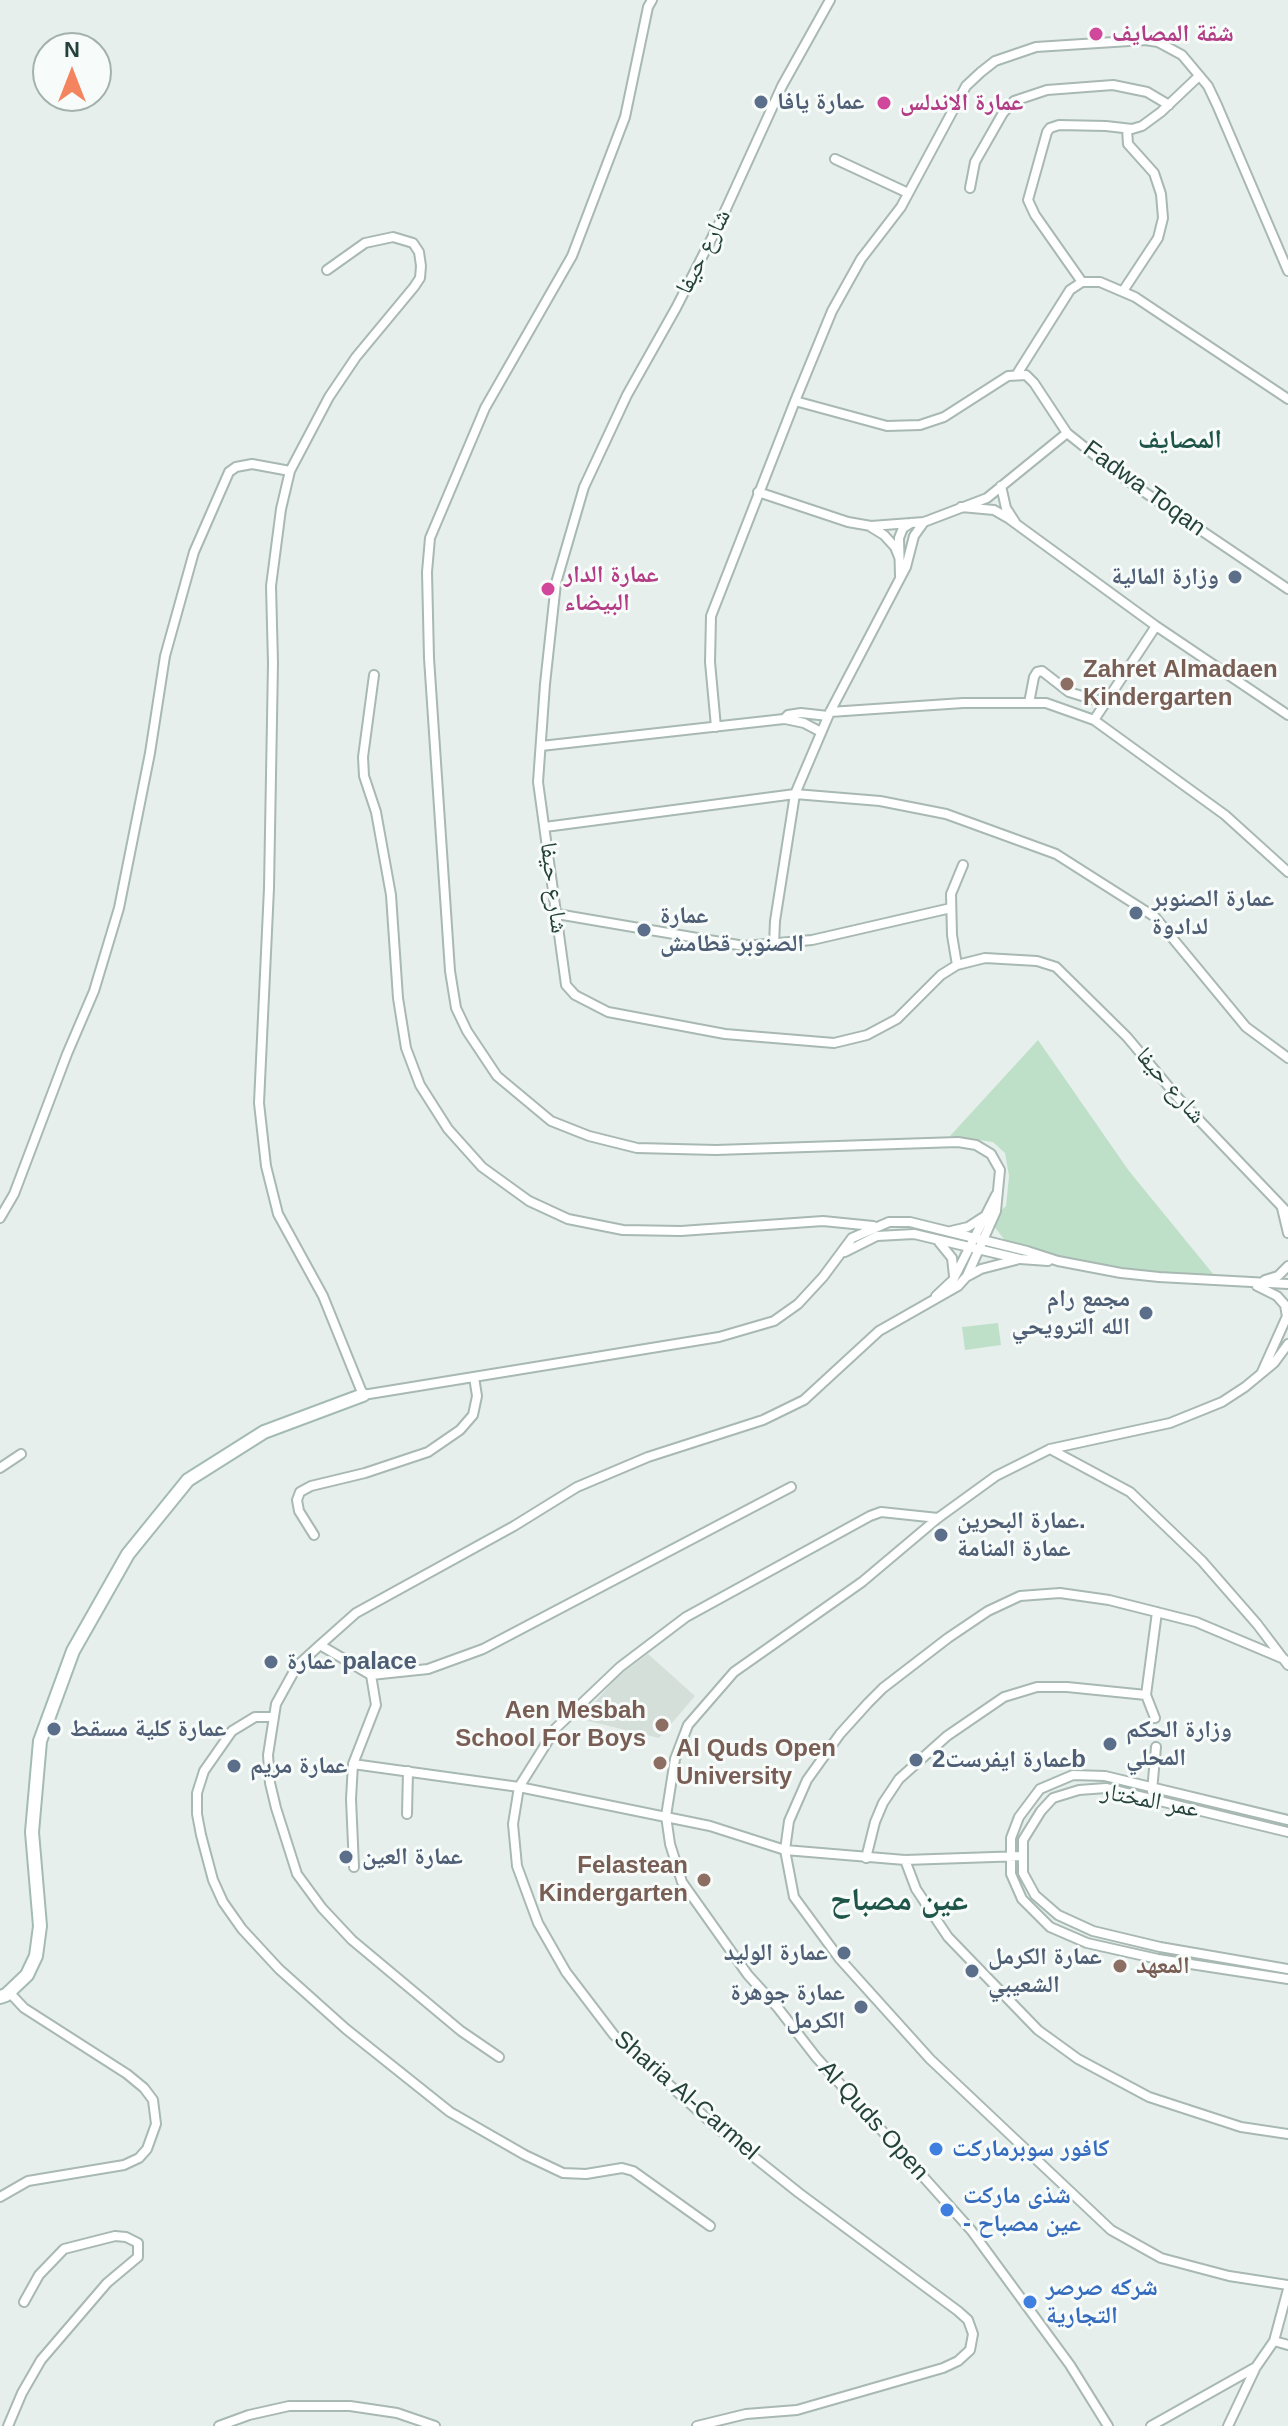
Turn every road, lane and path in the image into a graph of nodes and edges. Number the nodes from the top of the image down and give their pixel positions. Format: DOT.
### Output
graph roads {
  1 [pos="652,0"];
  2 [pos="830,0"];
  3 [pos="1199,76"];
  4 [pos="1169,105"];
  5 [pos="1127,129"];
  6 [pos="835,159"];
  7 [pos="970,188"];
  8 [pos="908,193"];
  9 [pos="327,270"];
  10 [pos="1288,271"];
  11 [pos="1082,282"];
  12 [pos="1123,291"];
  13 [pos="1017,374"];
  14 [pos="1288,399"];
  15 [pos="795,401"];
  16 [pos="1067,433"];
  17 [pos="290,471"];
  18 [pos="1001,486"];
  19 [pos="758,492"];
  20 [pos="961,507"];
  21 [pos="924,522"];
  22 [pos="912,523"];
  23 [pos="871,526"];
  24 [pos="1018,526"];
  25 [pos="900,558"];
  26 [pos="900,577"];
  27 [pos="1288,589"];
  28 [pos="1156,626"];
  29 [pos="374,675"];
  30 [pos="1108,699"];
  31 [pos="1029,703"];
  32 [pos="829,714"];
  33 [pos="1288,715"];
  34 [pos="784,719"];
  35 [pos="1094,720"];
  36 [pos="716,727"];
  37 [pos="821,732"];
  38 [pos="541,746"];
  39 [pos="795,794"];
  40 [pos="545,827"];
  41 [pos="963,865"];
  42 [pos="1288,872"];
  43 [pos="951,908"];
  44 [pos="557,914"];
  45 [pos="774,944"];
  46 [pos="957,965"];
  47 [pos="1288,1058"];
  48 [pos="1284,1202"];
  49 [pos="1288,1213"];
  50 [pos="990,1217"];
  51 [pos="0,1218"];
  52 [pos="874,1227"];
  53 [pos="947,1232"];
  54 [pos="1288,1233"];
  55 [pos="936,1239"];
  56 [pos="978,1245"];
  57 [pos="1010,1247"];
  58 [pos="837,1256"];
  59 [pos="1020,1259"];
  60 [pos="1058,1261"];
  61 [pos="1288,1266"];
  62 [pos="967,1276"];
  63 [pos="953,1280"];
  64 [pos="1245,1282"];
  65 [pos="1288,1284"];
  66 [pos="925,1305"];
  67 [pos="1288,1316"];
  68 [pos="1288,1344"];
  69 [pos="1261,1373"];
  70 [pos="474,1377"];
  71 [pos="363,1395"];
  72 [pos="1050,1449"];
  73 [pos="21,1454"];
  74 [pos="0,1468"];
  75 [pos="791,1487"];
  76 [pos="938,1518"];
  77 [pos="314,1535"];
  78 [pos="1157,1612"];
  79 [pos="320,1645"];
  80 [pos="1286,1662"];
  81 [pos="371,1675"];
  82 [pos="1146,1695"];
  83 [pos="273,1717"];
  84 [pos="1155,1718"];
  85 [pos="1156,1747"];
  86 [pos="353,1764"];
  87 [pos="408,1771"];
  88 [pos="519,1787"];
  89 [pos="1152,1787"];
  90 [pos="1153,1799"];
  91 [pos="407,1814"];
  92 [pos="666,1816"];
  93 [pos="1288,1820"];
  94 [pos="1288,1832"];
  95 [pos="785,1850"];
  96 [pos="1011,1856"];
  97 [pos="1023,1856"];
  98 [pos="866,1858"];
  99 [pos="905,1860"];
  100 [pos="354,1867"];
  101 [pos="1288,1969"];
  102 [pos="1288,1979"];
  103 [pos="5,1995"];
  104 [pos="499,2057"];
  105 [pos="1288,2134"];
  106 [pos="0,2197"];
  107 [pos="710,2226"];
  108 [pos="1288,2287"];
  109 [pos="24,2302"];
  110 [pos="1274,2341"];
  111 [pos="1288,2345"];
  112 [pos="1256,2367"];
  113 [pos="8,2426"];
  114 [pos="219,2426"];
  115 [pos="435,2426"];
  116 [pos="697,2426"];
  117 [pos="1108,2426"];
  118 [pos="1151,2426"];
  119 [pos="1228,2426"];
  1 -- 50 [label="street"];
  2 -- 38 [label="street, شارع حيفا"];
  3 -- 4 [label="street"];
  3 -- 8 [label="street"];
  3 -- 10 [label="street"];
  4 -- 5 [label="street"];
  4 -- 7 [label="street"];
  5 -- 11 [label="street"];
  5 -- 12 [label="street"];
  6 -- 8 [label="street"];
  8 -- 15 [label="street"];
  9 -- 17 [label="street"];
  11 -- 12 [label="street"];
  11 -- 13 [label="street"];
  12 -- 14 [label="street"];
  13 -- 15 [label="street"];
  13 -- 16 [label="street, Fadwa Toqan"];
  15 -- 19 [label="street"];
  16 -- 18 [label="street"];
  16 -- 27 [label="street, Fadwa Toqan"];
  17 -- 51 [label="street"];
  17 -- 71 [label="street"];
  18 -- 20 [label="street"];
  18 -- 24 [label="street"];
  19 -- 23 [label="street"];
  19 -- 36 [label="street"];
  20 -- 21 [label="street"];
  20 -- 24 [label="street"];
  21 -- 22 [label="street"];
  21 -- 26 [label="street"];
  22 -- 23 [label="street"];
  22 -- 25 [label="street"];
  23 -- 25 [label="street"];
  24 -- 28 [label="street"];
  25 -- 26 [label="street"];
  26 -- 32 [label="street"];
  28 -- 30 [label="street"];
  28 -- 33 [label="street"];
  29 -- 52 [label="street"];
  30 -- 31 [label="street"];
  30 -- 35 [label="street"];
  31 -- 32 [label="street"];
  31 -- 35 [label="street"];
  32 -- 34 [label="street"];
  32 -- 37 [label="street"];
  34 -- 36 [label="street"];
  34 -- 37 [label="street"];
  35 -- 42 [label="street"];
  36 -- 38 [label="street"];
  37 -- 39 [label="street"];
  38 -- 40 [label="street, شارع حيفا"];
  39 -- 40 [label="street"];
  39 -- 45 [label="street"];
  39 -- 47 [label="street"];
  40 -- 44 [label="street, شارع حيفا"];
  41 -- 43 [label="street"];
  43 -- 45 [label="street"];
  43 -- 46 [label="street"];
  44 -- 45 [label="street"];
  44 -- 46 [label="street, شارع حيفا"];
  46 -- 48 [label="street, شارع حيفا"];
  48 -- 49 [label="street, شارع حيفا"];
  48 -- 54 [label="street, شارع حيفا"];
  50 -- 53 [label="street"];
  50 -- 56 [label="street"];
  50 -- 57 [label="street"];
  52 -- 53 [label="street"];
  52 -- 58 [label="street"];
  53 -- 56 [label="street"];
  55 -- 56 [label="street"];
  55 -- 58 [label="street"];
  55 -- 63 [label="street"];
  56 -- 57 [label="street"];
  56 -- 59 [label="street"];
  56 -- 62 [label="street"];
  56 -- 63 [label="street"];
  57 -- 60 [label="street"];
  58 -- 70 [label="street"];
  59 -- 60 [label="street"];
  59 -- 62 [label="street"];
  60 -- 64 [label="street"];
  61 -- 64 [label="street"];
  62 -- 66 [label="street"];
  63 -- 66 [label="street"];
  64 -- 65 [label="street"];
  64 -- 67 [label="street"];
  66 -- 79 [label="street"];
  67 -- 69 [label="street"];
  68 -- 69 [label="street"];
  69 -- 72 [label="street"];
  70 -- 71 [label="street"];
  70 -- 77 [label="street"];
  71 -- 103 [label="street"];
  72 -- 76 [label="street, Al Quds Open"];
  72 -- 80 [label="street"];
  73 -- 74 [label="street"];
  75 -- 81 [label="street"];
  76 -- 88 [label="street"];
  76 -- 92 [label="street, Al Quds Open"];
  78 -- 80 [label="street"];
  78 -- 82 [label="street"];
  78 -- 95 [label="street"];
  79 -- 81 [label="street"];
  79 -- 83 [label="street"];
  81 -- 86 [label="street"];
  82 -- 84 [label="street"];
  82 -- 98 [label="street"];
  83 -- 104 [label="street"];
  83 -- 107 [label="street"];
  85 -- 89 [label="street"];
  86 -- 87 [label="street"];
  86 -- 100 [label="street"];
  87 -- 88 [label="street"];
  87 -- 91 [label="street"];
  88 -- 92 [label="street"];
  88 -- 116 [label="street, Sharia Al-Carmel"];
  89 -- 90 [label="street"];
  89 -- 93 [label="street"];
  89 -- 96 [label="street"];
  90 -- 94 [label="street, عمر المختار"];
  90 -- 97 [label="street, عمر المختار"];
  92 -- 95 [label="street"];
  92 -- 117 [label="street, Al Quds Open"];
  95 -- 98 [label="street"];
  95 -- 108 [label="street"];
  96 -- 97 [label="street"];
  96 -- 99 [label="street"];
  96 -- 102 [label="street"];
  97 -- 101 [label="street"];
  98 -- 99 [label="street"];
  99 -- 105 [label="street"];
  103 -- 106 [label="street"];
  108 -- 110 [label="street"];
  109 -- 113 [label="street"];
  110 -- 111 [label="street"];
  110 -- 112 [label="street"];
  112 -- 118 [label="street"];
  112 -- 119 [label="street"];
  114 -- 115 [label="street"];
}
